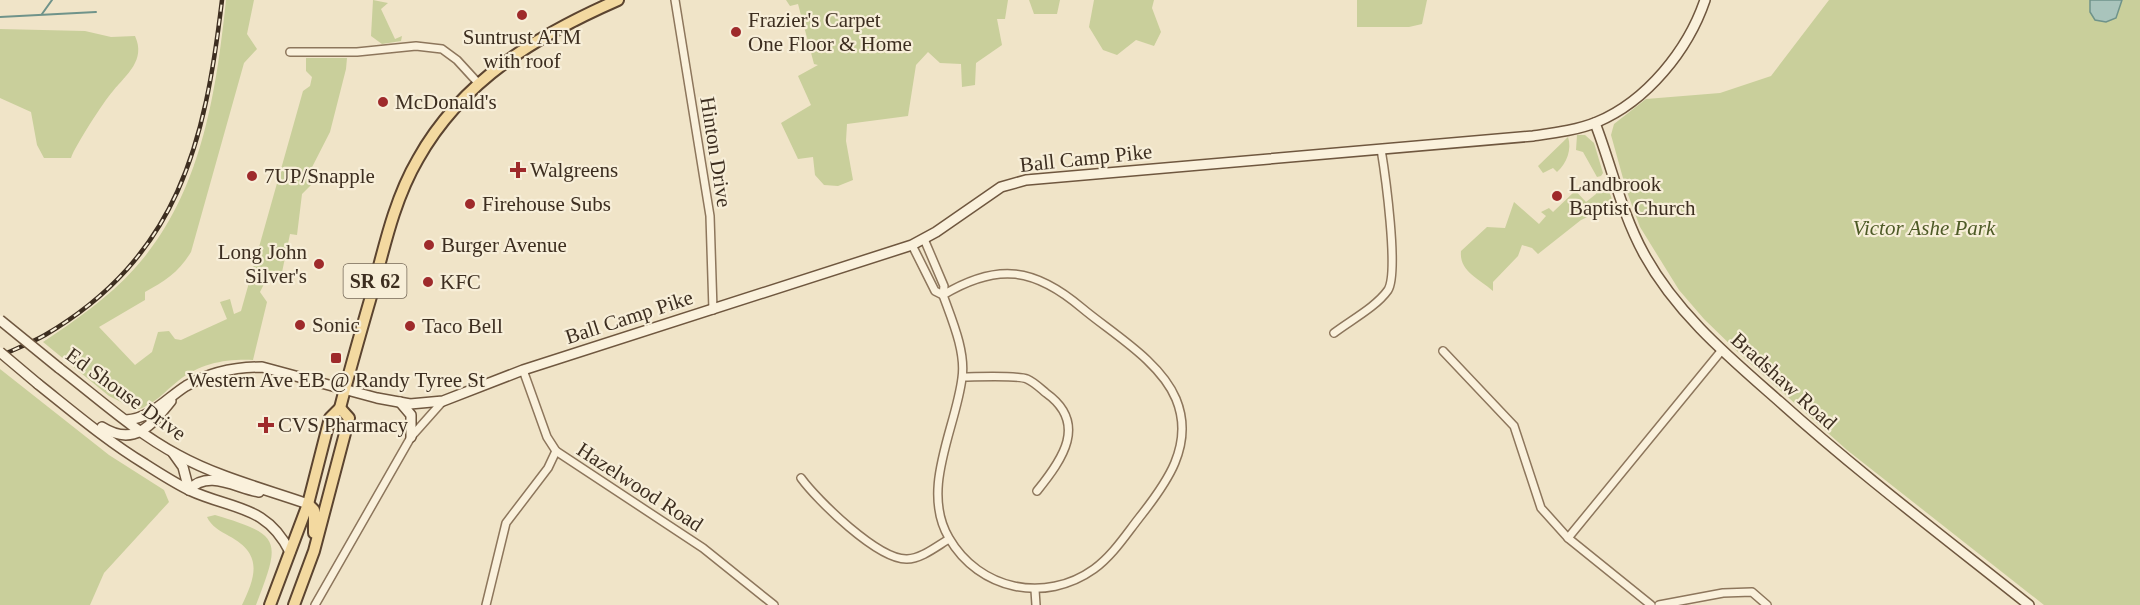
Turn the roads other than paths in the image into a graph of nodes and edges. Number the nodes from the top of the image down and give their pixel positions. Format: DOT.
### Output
graph roads {
  1 [pos="618,0"];
  2 [pos="675,0"];
  3 [pos="1705,0"];
  4 [pos="290,52"];
  5 [pos="479,84"];
  6 [pos="1595,123"];
  7 [pos="1381,148"];
  8 [pos="924,239"];
  9 [pos="912,244"];
  10 [pos="943,295"];
  11 [pos="713,310"];
  12 [pos="0,320"];
  13 [pos="1334,333"];
  14 [pos="1722,350"];
  15 [pos="1443,351"];
  16 [pos="0,352"];
  17 [pos="523,370"];
  18 [pos="963,377"];
  19 [pos="345,388"];
  20 [pos="178,392"];
  21 [pos="443,401"];
  22 [pos="400,402"];
  23 [pos="62,403"];
  24 [pos="340,408"];
  25 [pos="126,420"];
  26 [pos="141,432"];
  27 [pos="411,437"];
  28 [pos="556,451"];
  29 [pos="172,452"];
  30 [pos="801,477"];
  31 [pos="189,490"];
  32 [pos="1037,491"];
  33 [pos="276,493"];
  34 [pos="308,504"];
  35 [pos="1568,538"];
  36 [pos="949,539"];
  37 [pos="314,551"];
  38 [pos="290,552"];
  39 [pos="1035,590"];
  40 [pos="270,605"];
  41 [pos="294,605"];
  42 [pos="315,605"];
  43 [pos="486,605"];
  44 [pos="774,605"];
  45 [pos="1036,605"];
  46 [pos="1651,605"];
  47 [pos="1659,605"];
  48 [pos="1767,605"];
  49 [pos="2029,605"];
  1 -- 5 [label="main road, SR 62"];
  2 -- 11 [label="street, Hinton Drive"];
  3 -- 6 [label="street, Ball Camp Pike"];
  4 -- 5 [label="street"];
  5 -- 19 [label="main road, SR 62"];
  6 -- 7 [label="street, Ball Camp Pike"];
  6 -- 14 [label="street, Bradshaw Road"];
  7 -- 8 [label="street, Ball Camp Pike"];
  7 -- 13 [label="street"];
  8 -- 9 [label="street, Ball Camp Pike"];
  8 -- 10 [label="street"];
  9 -- 10 [label="street"];
  9 -- 11 [label="street, Ball Camp Pike"];
  10 -- 18 [label="street"];
  10 -- 39 [label="street"];
  11 -- 17 [label="street, Ball Camp Pike"];
  12 -- 25 [label="street, Ed Shouse Drive, bridge"];
  14 -- 35 [label="street"];
  14 -- 49 [label="street, Bradshaw Road"];
  15 -- 35 [label="street"];
  16 -- 23 [label="street, Ed Shouse Drive, bridge"];
  17 -- 21 [label="street, Ball Camp Pike"];
  17 -- 28 [label="street, Hazelwood Road"];
  18 -- 32 [label="street"];
  18 -- 36 [label="street"];
  19 -- 20 [label="street"];
  19 -- 22 [label="street"];
  19 -- 24 [label="main road, SR 62"];
  20 -- 25 [label="street"];
  20 -- 26 [label="street"];
  21 -- 22 [label="street"];
  21 -- 27 [label="street, Ball Camp Pike"];
  22 -- 27 [label="street"];
  23 -- 26 [label="street"];
  23 -- 31 [label="street, Ed Shouse Drive"];
  24 -- 34 [label="main road, SR 62"];
  24 -- 37 [label="main road"];
  25 -- 26 [label="street, Ed Shouse Drive"];
  26 -- 29 [label="street, Ed Shouse Drive"];
  27 -- 42 [label="street, Ball Camp Pike"];
  28 -- 43 [label="street"];
  28 -- 44 [label="street, Hazelwood Road"];
  29 -- 31 [label="street"];
  29 -- 33 [label="street, Ed Shouse Drive"];
  30 -- 36 [label="street"];
  31 -- 33 [label="street"];
  31 -- 38 [label="street, Ed Shouse Drive"];
  33 -- 34 [label="street, Ed Shouse Drive"];
  34 -- 37 [label="main road"];
  34 -- 38 [label="main road, SR 62"];
  35 -- 46 [label="street"];
  36 -- 39 [label="street"];
  37 -- 41 [label="main road"];
  38 -- 40 [label="main road, SR 62"];
  39 -- 45 [label="street"];
  47 -- 48 [label="street"];
}
